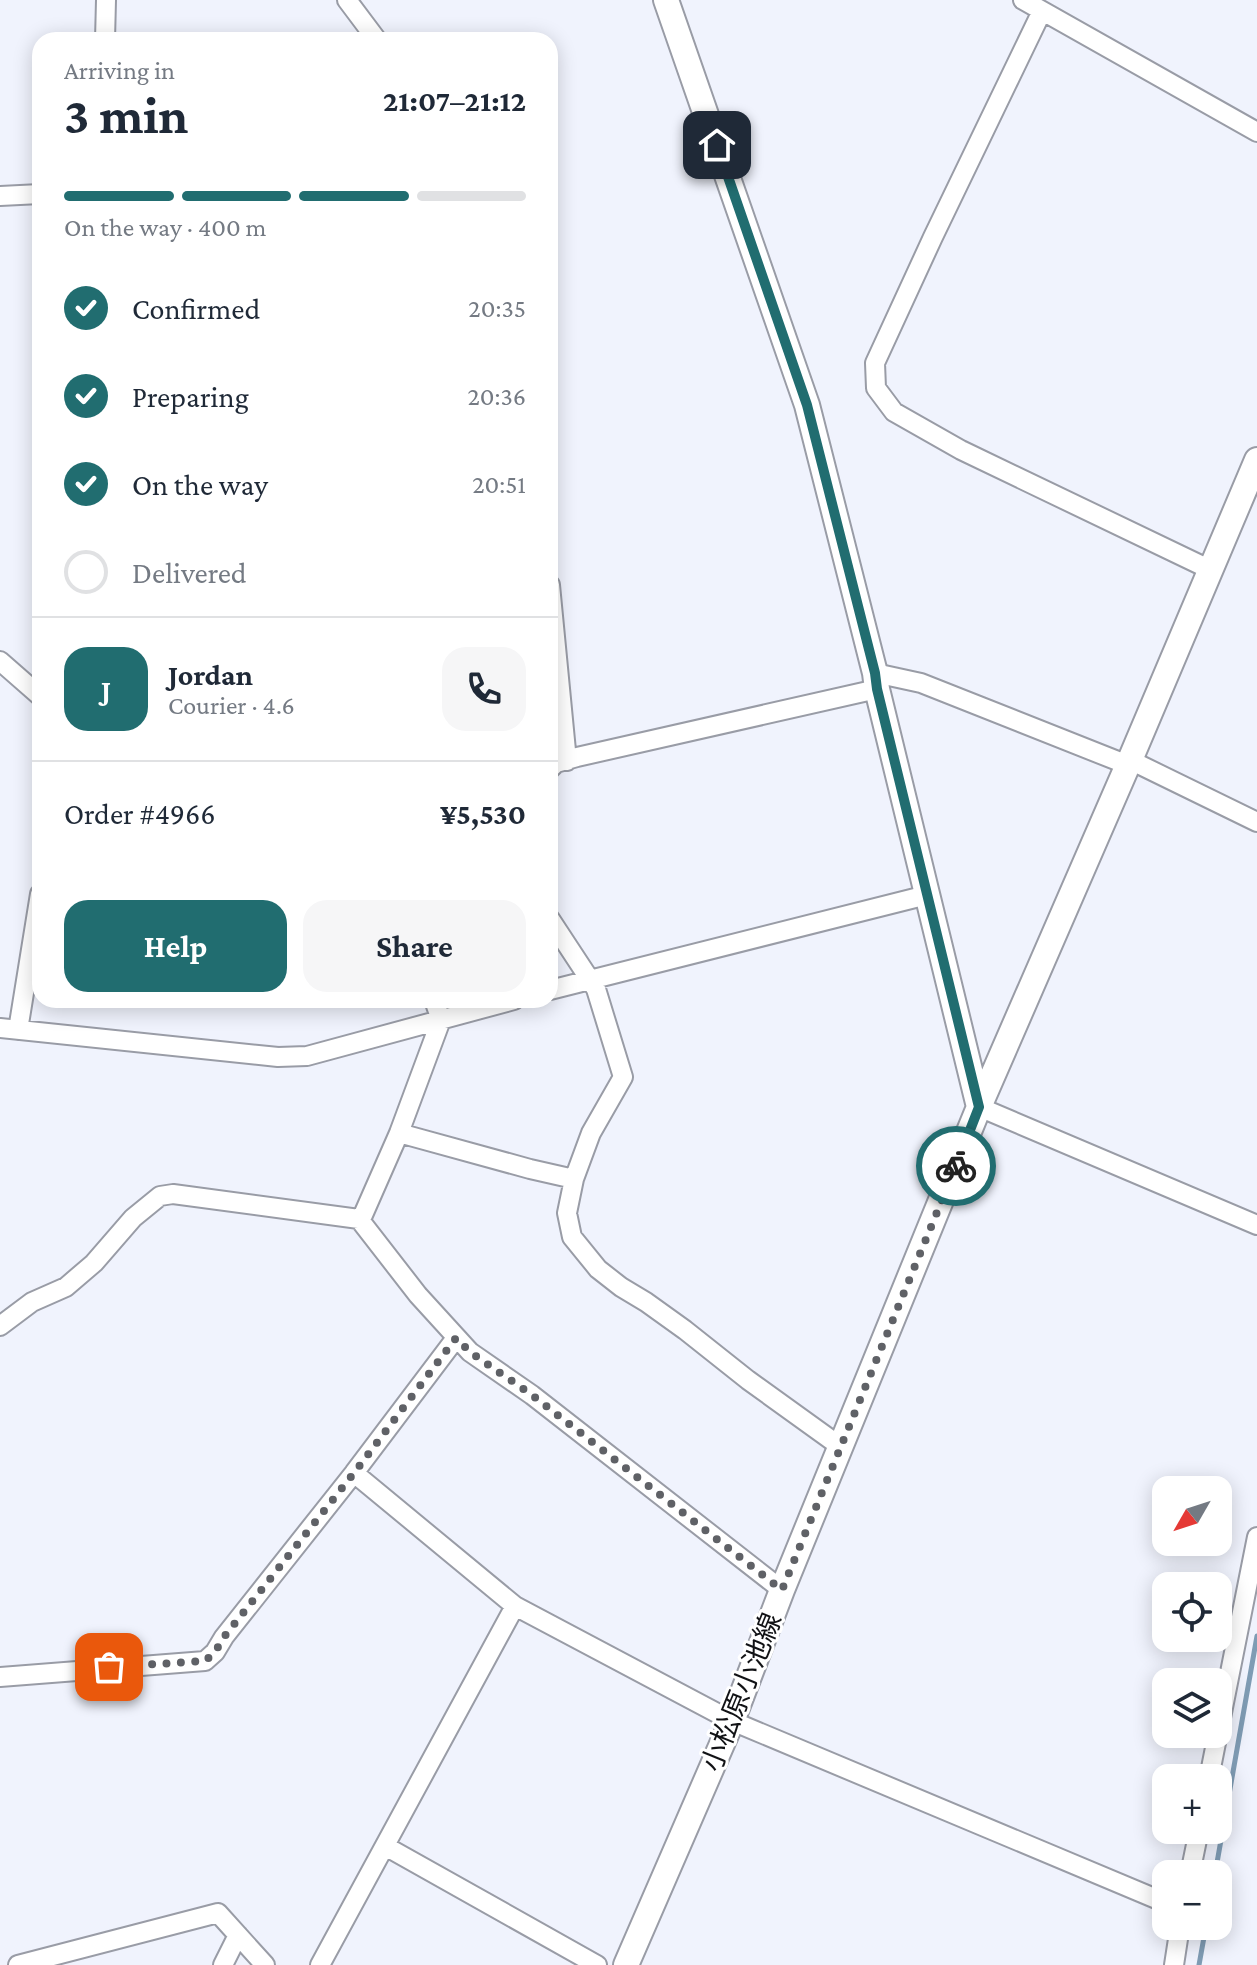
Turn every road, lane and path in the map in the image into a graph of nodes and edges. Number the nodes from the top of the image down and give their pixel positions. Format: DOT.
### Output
graph roads {
  1 [pos="106,0"];
  2 [pos="347,0"];
  3 [pos="666,0"];
  4 [pos="1023,0"];
  5 [pos="1042,11"];
  6 [pos="105,32"];
  7 [pos="371,32"];
  8 [pos="1257,132"];
  9 [pos="32,194"];
  10 [pos="0,196"];
  11 [pos="1257,460"];
  12 [pos="1211,570"];
  13 [pos="0,661"];
  14 [pos="558,675"];
  15 [pos="876,681"];
  16 [pos="32,689"];
  17 [pos="1129,762"];
  18 [pos="558,765"];
  19 [pos="1257,822"];
  20 [pos="927,895"];
  21 [pos="32,929"];
  22 [pos="558,931"];
  23 [pos="591,979"];
  24 [pos="558,988"];
  25 [pos="437,1008"];
  26 [pos="485,1008"];
  27 [pos="441,1020"];
  28 [pos="9,1029"];
  29 [pos="979,1107"];
  30 [pos="399,1133"];
  31 [pos="574,1179"];
  32 [pos="359,1219"];
  33 [pos="1257,1225"];
  34 [pos="0,1326"];
  35 [pos="456,1338"];
  36 [pos="841,1447"];
  37 [pos="354,1473"];
  38 [pos="1257,1537"];
  39 [pos="782,1590"];
  40 [pos="515,1606"];
  41 [pos="0,1677"];
  42 [pos="732,1721"];
  43 [pos="1212,1764"];
  44 [pos="385,1846"];
  45 [pos="1152,1897"];
  46 [pos="238,1935"];
  47 [pos="1178,1940"];
  48 [pos="18,1965"];
  49 [pos="223,1965"];
  50 [pos="265,1965"];
  51 [pos="320,1965"];
  52 [pos="597,1965"];
  53 [pos="626,1965"];
  54 [pos="1174,1965"];
  1 -- 6 [label="street"];
  2 -- 7 [label="street"];
  3 -- 15 [label="main road"];
  4 -- 5 [label="street"];
  5 -- 8 [label="street"];
  5 -- 12 [label="street"];
  9 -- 10 [label="street"];
  11 -- 12 [label="main road, 小松原小池線"];
  12 -- 17 [label="main road, 小松原小池線"];
  13 -- 16 [label="street"];
  14 -- 18 [label="street"];
  15 -- 17 [label="street"];
  15 -- 18 [label="street"];
  15 -- 20 [label="main road"];
  17 -- 19 [label="street"];
  17 -- 29 [label="main road, 小松原小池線"];
  20 -- 23 [label="street"];
  20 -- 29 [label="main road"];
  21 -- 28 [label="street"];
  22 -- 23 [label="street"];
  23 -- 24 [label="street"];
  23 -- 31 [label="street"];
  25 -- 27 [label="street"];
  26 -- 27 [label="street"];
  27 -- 28 [label="street"];
  27 -- 30 [label="street"];
  29 -- 33 [label="street"];
  29 -- 36 [label="main road, 小松原小池線"];
  30 -- 31 [label="street"];
  30 -- 32 [label="street"];
  31 -- 36 [label="street"];
  32 -- 34 [label="street"];
  32 -- 35 [label="street"];
  35 -- 37 [label="street"];
  35 -- 39 [label="street"];
  36 -- 39 [label="main road, 小松原小池線"];
  37 -- 40 [label="street"];
  37 -- 41 [label="street"];
  38 -- 43 [label="street"];
  39 -- 42 [label="main road, 小松原小池線"];
  40 -- 42 [label="street"];
  40 -- 44 [label="street"];
  42 -- 45 [label="street"];
  42 -- 53 [label="main road, 小松原小池線"];
  44 -- 51 [label="street"];
  44 -- 52 [label="street"];
  46 -- 48 [label="street"];
  46 -- 49 [label="street"];
  46 -- 50 [label="street"];
  47 -- 54 [label="street"];
}
